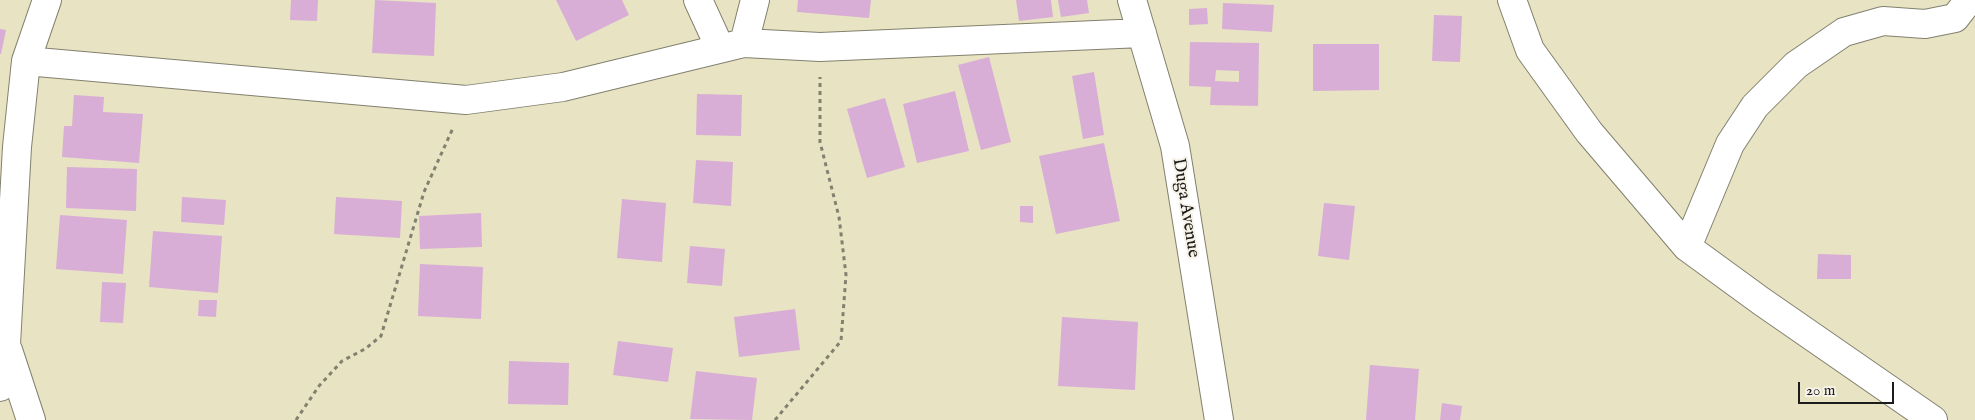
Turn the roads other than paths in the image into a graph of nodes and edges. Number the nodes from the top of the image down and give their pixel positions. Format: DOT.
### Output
graph roads {
  1 [pos="47,0"];
  2 [pos="698,0"];
  3 [pos="755,0"];
  4 [pos="1132,0"];
  5 [pos="1512,0"];
  6 [pos="1969,0"];
  7 [pos="1142,33"];
  8 [pos="732,46"];
  9 [pos="26,61"];
  10 [pos="1687,247"];
  11 [pos="6,344"];
  12 [pos="0,387"];
  13 [pos="31,420"];
  14 [pos="1219,420"];
  15 [pos="1933,420"];
  1 -- 9 [label="street"];
  2 -- 8 [label="street"];
  3 -- 8 [label="street"];
  4 -- 7 [label="street, Duga Avenue"];
  5 -- 10 [label="street"];
  6 -- 10 [label="street"];
  7 -- 8 [label="street"];
  7 -- 14 [label="street, Duga Avenue"];
  8 -- 9 [label="street"];
  9 -- 11 [label="street"];
  10 -- 15 [label="street"];
  11 -- 12 [label="street"];
  11 -- 13 [label="street"];
}
